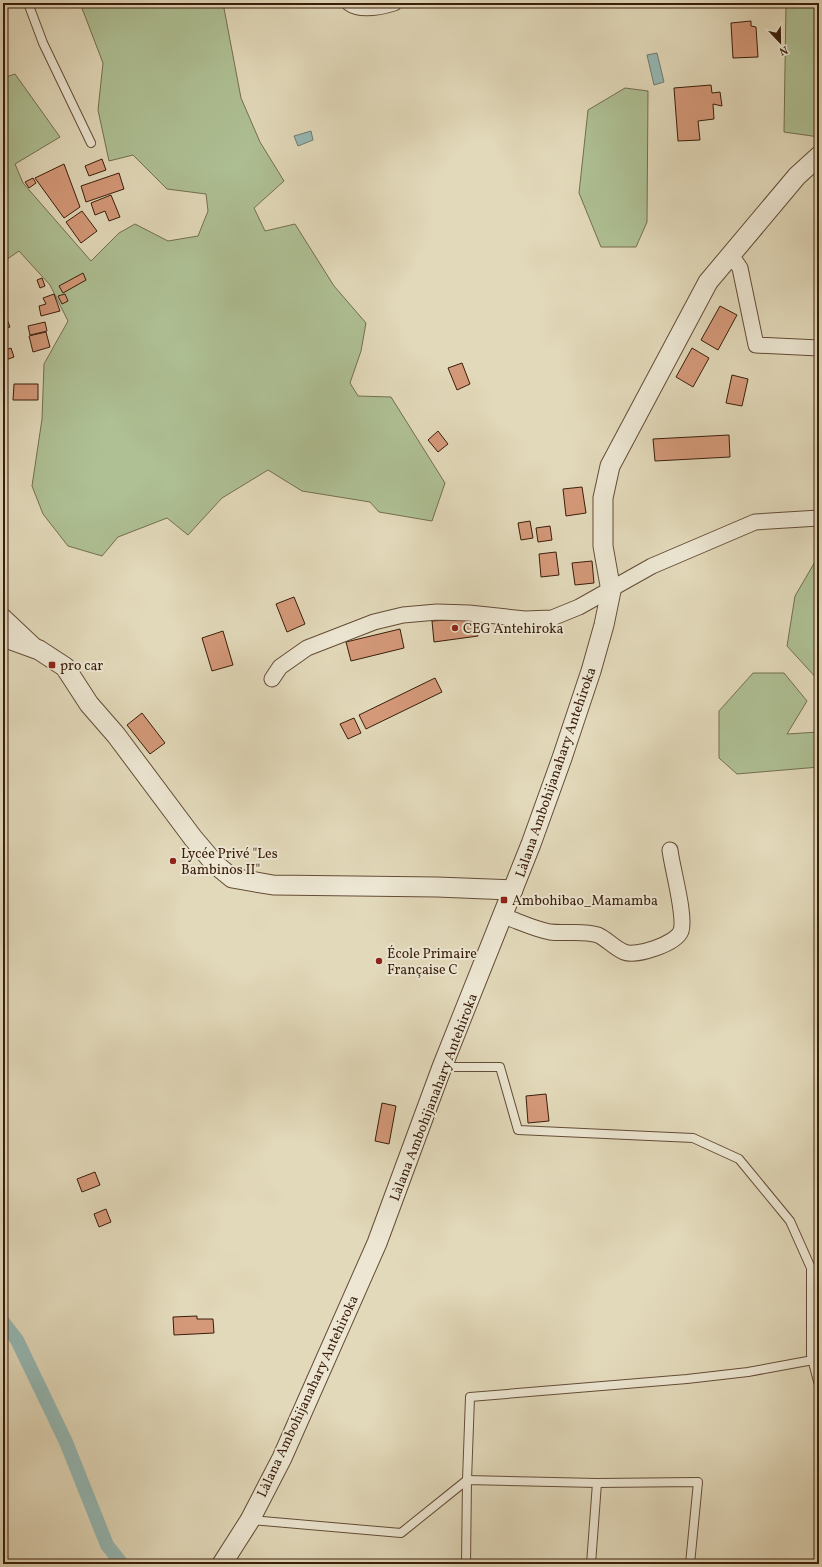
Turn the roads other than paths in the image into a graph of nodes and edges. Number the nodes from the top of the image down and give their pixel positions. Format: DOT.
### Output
graph roads {
  1 [pos="28,3"];
  2 [pos="349,3"];
  3 [pos="394,3"];
  4 [pos="91,143"];
  5 [pos="819,156"];
  6 [pos="731,255"];
  7 [pos="819,348"];
  8 [pos="819,518"];
  9 [pos="611,591"];
  10 [pos="3,616"];
  11 [pos="3,637"];
  12 [pos="39,650"];
  13 [pos="272,679"];
  14 [pos="670,850"];
  15 [pos="512,890"];
  16 [pos="504,916"];
  17 [pos="442,1067"];
  18 [pos="813,1360"];
  19 [pos="819,1385"];
  20 [pos="466,1480"];
  21 [pos="597,1483"];
  22 [pos="250,1520"];
  23 [pos="222,1564"];
  24 [pos="466,1564"];
  25 [pos="591,1564"];
  26 [pos="690,1564"];
  1 -- 4 [label="lane"];
  2 -- 3 [label="street"];
  5 -- 6 [label="street, Làlana Ambohijanahary Antehiroka"];
  6 -- 7 [label="street"];
  6 -- 9 [label="street, Làlana Ambohijanahary Antehiroka"];
  8 -- 9 [label="street"];
  9 -- 13 [label="street"];
  9 -- 15 [label="street, Làlana Ambohijanahary Antehiroka"];
  10 -- 12 [label="street"];
  11 -- 12 [label="street"];
  12 -- 15 [label="street"];
  14 -- 16 [label="street"];
  15 -- 16 [label="street, Làlana Ambohijanahary Antehiroka"];
  16 -- 17 [label="street, Làlana Ambohijanahary Antehiroka"];
  17 -- 18 [label="lane"];
  17 -- 22 [label="street, Làlana Ambohijanahary Antehiroka"];
  18 -- 19 [label="lane"];
  18 -- 20 [label="lane"];
  20 -- 21 [label="lane"];
  20 -- 22 [label="lane"];
  20 -- 24 [label="lane"];
  21 -- 25 [label="lane"];
  21 -- 26 [label="lane"];
  22 -- 23 [label="street, Làlana Ambohijanahary Antehiroka"];
}
